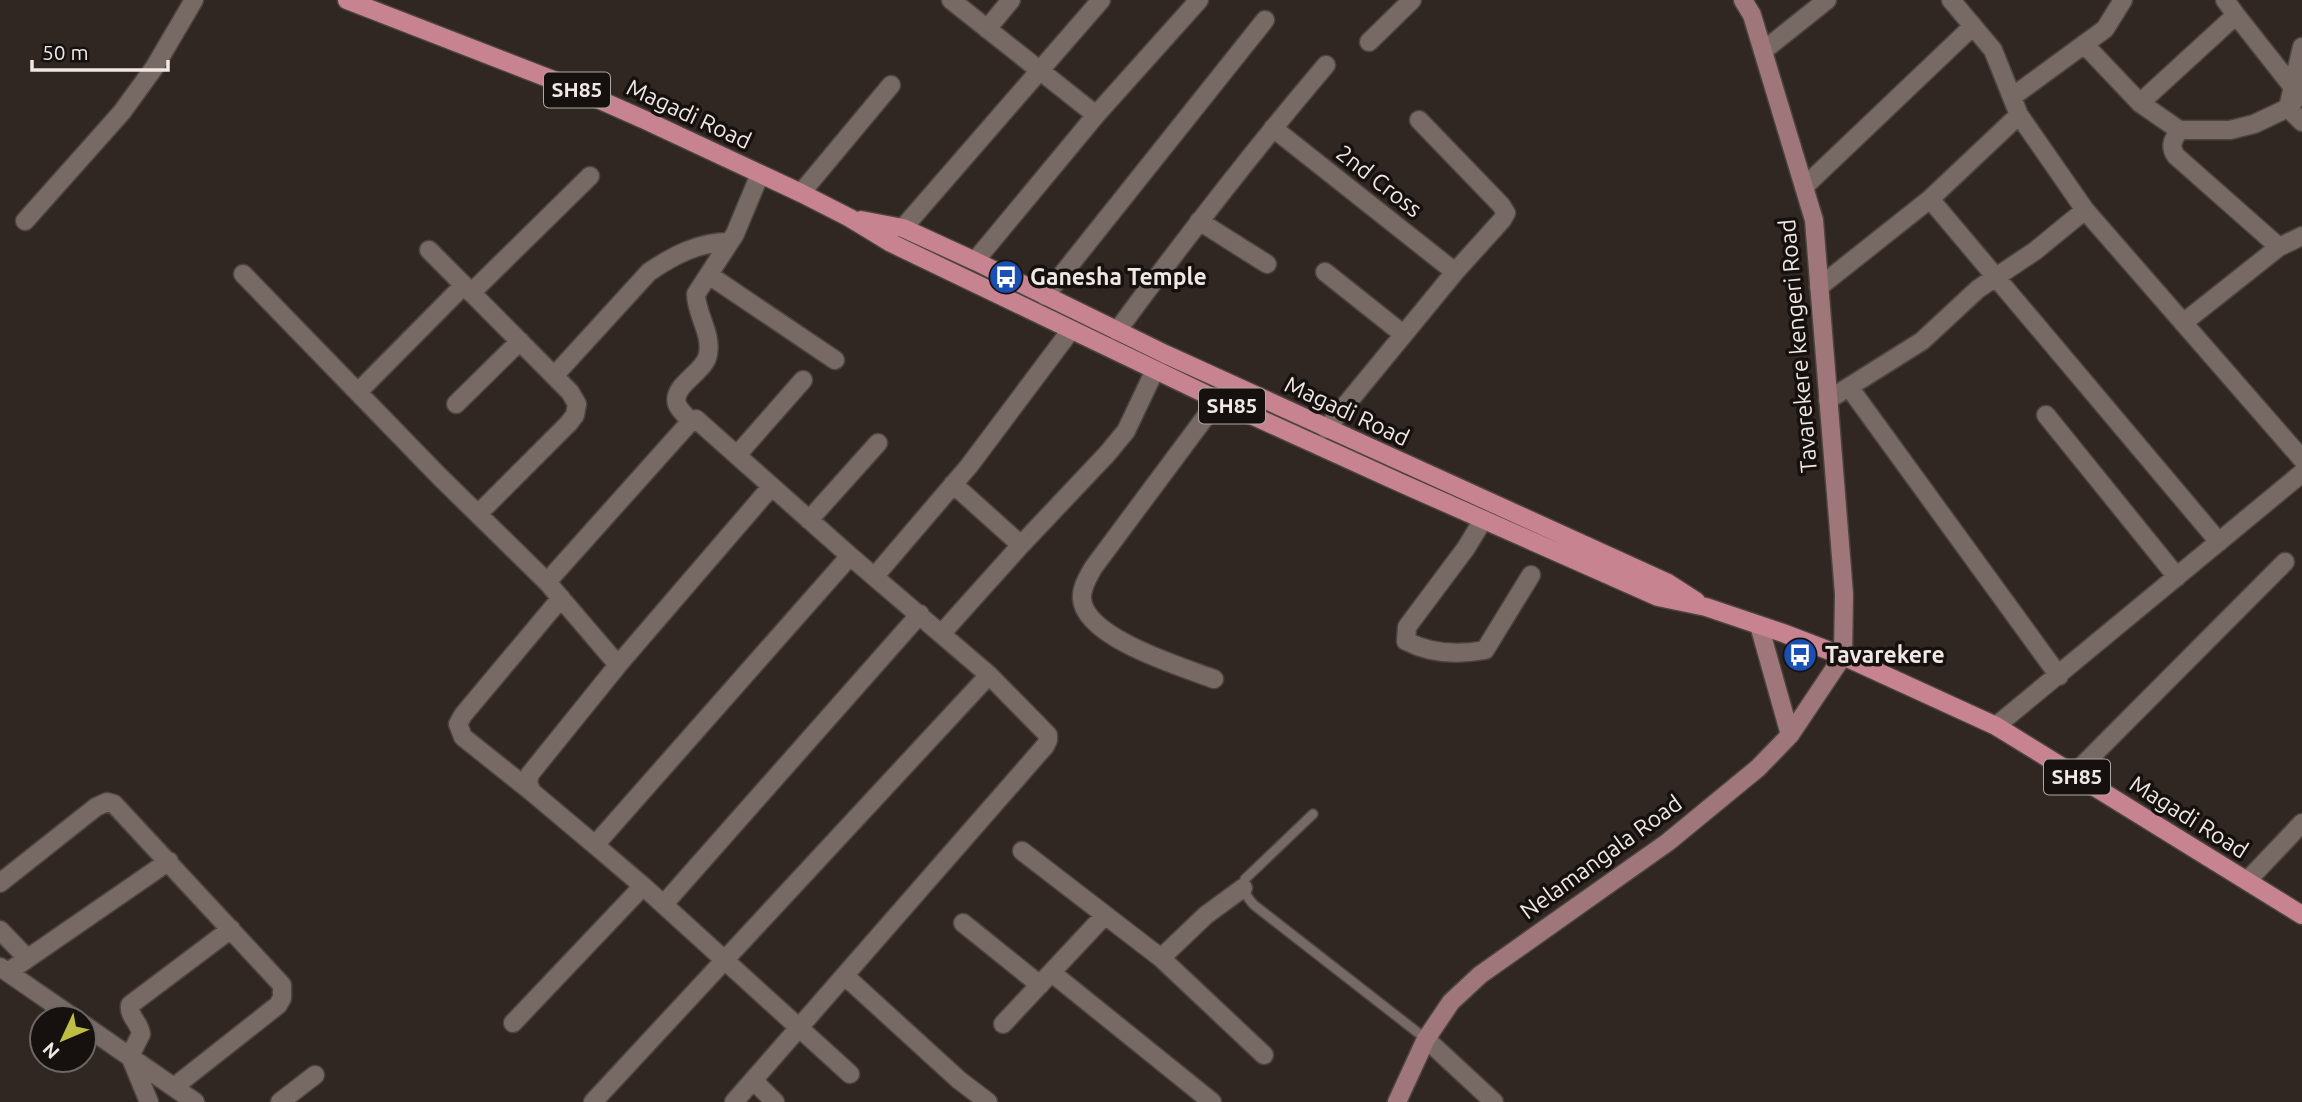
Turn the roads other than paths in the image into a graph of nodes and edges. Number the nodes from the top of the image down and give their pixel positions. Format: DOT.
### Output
graph roads {
  1 [pos="194,0"];
  2 [pos="347,0"];
  3 [pos="951,0"];
  4 [pos="1011,0"];
  5 [pos="1101,0"];
  6 [pos="1199,0"];
  7 [pos="1412,0"];
  8 [pos="1743,0"];
  9 [pos="1827,0"];
  10 [pos="1951,0"];
  11 [pos="2123,0"];
  12 [pos="2230,7"];
  13 [pos="1265,20"];
  14 [pos="1973,26"];
  15 [pos="987,29"];
  16 [pos="1369,42"];
  17 [pos="2084,44"];
  18 [pos="2302,47"];
  19 [pos="1763,51"];
  20 [pos="1326,65"];
  21 [pos="1039,71"];
  22 [pos="891,85"];
  23 [pos="2297,89"];
  24 [pos="2011,97"];
  25 [pos="2140,103"];
  26 [pos="2288,108"];
  27 [pos="1096,115"];
  28 [pos="2019,115"];
  29 [pos="1419,120"];
  30 [pos="2302,122"];
  31 [pos="1273,128"];
  32 [pos="2179,130"];
  33 [pos="760,174"];
  34 [pos="590,176"];
  35 [pos="1804,187"];
  36 [pos="801,193"];
  37 [pos="1930,199"];
  38 [pos="2085,210"];
  39 [pos="850,218"];
  40 [pos="25,221"];
  41 [pos="1199,221"];
  42 [pos="904,228"];
  43 [pos="2302,236"];
  44 [pos="730,242"];
  45 [pos="2278,247"];
  46 [pos="429,250"];
  47 [pos="975,261"];
  48 [pos="1267,264"];
  49 [pos="1325,272"];
  50 [pos="1455,272"];
  51 [pos="243,274"];
  52 [pos="709,275"];
  53 [pos="1995,278"];
  54 [pos="1819,287"];
  55 [pos="467,289"];
  56 [pos="1045,296"];
  57 [pos="2183,323"];
  58 [pos="1071,330"];
  59 [pos="1116,331"];
  60 [pos="1403,334"];
  61 [pos="520,341"];
  62 [pos="835,360"];
  63 [pos="1155,370"];
  64 [pos="554,376"];
  65 [pos="803,380"];
  66 [pos="1849,387"];
  67 [pos="358,392"];
  68 [pos="1219,400"];
  69 [pos="1828,400"];
  70 [pos="456,404"];
  71 [pos="2046,415"];
  72 [pos="691,421"];
  73 [pos="1326,429"];
  74 [pos="878,443"];
  75 [pos="738,454"];
  76 [pos="2302,459"];
  77 [pos="2302,473"];
  78 [pos="953,484"];
  79 [pos="771,486"];
  80 [pos="479,513"];
  81 [pos="809,520"];
  82 [pos="1483,520"];
  83 [pos="2219,542"];
  84 [pos="1021,545"];
  85 [pos="1581,553"];
  86 [pos="850,556"];
  87 [pos="2285,562"];
  88 [pos="1531,575"];
  89 [pos="875,576"];
  90 [pos="2177,577"];
  91 [pos="547,582"];
  92 [pos="561,598"];
  93 [pos="920,614"];
  94 [pos="1759,625"];
  95 [pos="943,634"];
  96 [pos="1843,656"];
  97 [pos="618,665"];
  98 [pos="989,675"];
  99 [pos="2059,676"];
  100 [pos="1214,679"];
  101 [pos="1996,726"];
  102 [pos="1790,735"];
  103 [pos="2074,774"];
  104 [pos="532,792"];
  105 [pos="1313,814"];
  106 [pos="2302,823"];
  107 [pos="595,845"];
  108 [pos="1022,851"];
  109 [pos="169,861"];
  110 [pos="2246,881"];
  111 [pos="0,883"];
  112 [pos="643,886"];
  113 [pos="1243,888"];
  114 [pos="664,904"];
  115 [pos="1105,915"];
  116 [pos="2302,915"];
  117 [pos="963,923"];
  118 [pos="231,929"];
  119 [pos="0,930"];
  120 [pos="27,958"];
  121 [pos="1161,958"];
  122 [pos="725,961"];
  123 [pos="4,970"];
  124 [pos="845,976"];
  125 [pos="1046,979"];
  126 [pos="54,1004"];
  127 [pos="513,1023"];
  128 [pos="1003,1024"];
  129 [pos="800,1029"];
  130 [pos="98,1034"];
  131 [pos="1426,1038"];
  132 [pos="1264,1055"];
  133 [pos="130,1056"];
  134 [pos="850,1074"];
  135 [pos="315,1075"];
  136 [pos="753,1080"];
  137 [pos="174,1087"];
  138 [pos="1403,1099"];
  139 [pos="149,1102"];
  140 [pos="195,1102"];
  141 [pos="280,1102"];
  142 [pos="593,1102"];
  143 [pos="734,1102"];
  144 [pos="775,1102"];
  145 [pos="988,1102"];
  146 [pos="1212,1102"];
  147 [pos="1494,1102"];
  1 -- 40 [label="street"];
  2 -- 33 [label="main road, Magadi Road / SH85"];
  3 -- 15 [label="street"];
  4 -- 15 [label="street"];
  5 -- 21 [label="street"];
  6 -- 27 [label="street"];
  7 -- 16 [label="street"];
  8 -- 19 [label="main road, Tavarekere kengeri Road"];
  9 -- 19 [label="street"];
  10 -- 14 [label="street"];
  11 -- 17 [label="street"];
  12 -- 23 [label="street"];
  12 -- 25 [label="street"];
  13 -- 56 [label="street"];
  14 -- 24 [label="street"];
  14 -- 35 [label="street"];
  15 -- 21 [label="street"];
  17 -- 24 [label="street"];
  17 -- 25 [label="street"];
  18 -- 23 [label="street"];
  19 -- 35 [label="main road, Tavarekere kengeri Road"];
  20 -- 31 [label="street"];
  21 -- 27 [label="street"];
  21 -- 42 [label="street"];
  22 -- 36 [label="street"];
  23 -- 26 [label="street"];
  24 -- 28 [label="street"];
  25 -- 32 [label="street"];
  26 -- 30 [label="street"];
  26 -- 32 [label="street"];
  27 -- 47 [label="street"];
  28 -- 37 [label="street"];
  28 -- 38 [label="street"];
  29 -- 50 [label="street"];
  31 -- 41 [label="street"];
  31 -- 50 [label="street, 2nd Cross"];
  32 -- 45 [label="street"];
  33 -- 36 [label="main road, Magadi Road / SH85"];
  33 -- 44 [label="street"];
  34 -- 55 [label="street"];
  35 -- 54 [label="main road, Tavarekere kengeri Road"];
  36 -- 39 [label="main road, Magadi Road / SH85"];
  37 -- 53 [label="street"];
  37 -- 54 [label="street"];
  38 -- 53 [label="street"];
  38 -- 57 [label="street"];
  39 -- 42 [label="main road, Magadi Road / SH85"];
  39 -- 58 [label="main road, Magadi Road / SH85"];
  41 -- 48 [label="street"];
  41 -- 59 [label="street"];
  42 -- 47 [label="main road, Magadi Road / SH85"];
  43 -- 45 [label="street"];
  44 -- 52 [label="street"];
  44 -- 64 [label="street"];
  45 -- 57 [label="street"];
  46 -- 55 [label="street"];
  47 -- 56 [label="main road, Magadi Road / SH85"];
  49 -- 60 [label="street"];
  50 -- 60 [label="street"];
  51 -- 67 [label="street"];
  52 -- 62 [label="street"];
  52 -- 72 [label="street"];
  53 -- 66 [label="street"];
  53 -- 83 [label="street"];
  54 -- 69 [label="main road, Tavarekere kengeri Road"];
  55 -- 61 [label="street"];
  55 -- 67 [label="street"];
  56 -- 59 [label="main road, Magadi Road / SH85"];
  57 -- 76 [label="street"];
  58 -- 63 [label="main road, Magadi Road / SH85"];
  58 -- 78 [label="street"];
  59 -- 73 [label="main road, Magadi Road / SH85"];
  60 -- 73 [label="street"];
  61 -- 64 [label="street"];
  61 -- 70 [label="street"];
  63 -- 68 [label="main road, Magadi Road / SH85"];
  63 -- 84 [label="street"];
  64 -- 80 [label="street"];
  65 -- 75 [label="street"];
  66 -- 69 [label="street"];
  66 -- 99 [label="street"];
  67 -- 80 [label="street"];
  68 -- 82 [label="main road, Magadi Road / SH85"];
  68 -- 100 [label="street"];
  69 -- 96 [label="main road, Tavarekere kengeri Road"];
  71 -- 90 [label="street"];
  72 -- 75 [label="street"];
  72 -- 91 [label="street"];
  73 -- 85 [label="main road, Magadi Road / SH85"];
  74 -- 81 [label="street"];
  75 -- 79 [label="street"];
  77 -- 83 [label="street"];
  78 -- 84 [label="street"];
  78 -- 89 [label="street"];
  79 -- 81 [label="street"];
  79 -- 97 [label="street"];
  80 -- 91 [label="street"];
  81 -- 86 [label="street"];
  82 -- 85 [label="main road, Magadi Road / SH85"];
  82 -- 88 [label="street"];
  83 -- 90 [label="street"];
  84 -- 95 [label="street"];
  85 -- 94 [label="main road, Magadi Road / SH85"];
  86 -- 89 [label="street"];
  86 -- 107 [label="street"];
  87 -- 103 [label="street"];
  89 -- 93 [label="street"];
  90 -- 99 [label="street"];
  91 -- 92 [label="street"];
  92 -- 97 [label="street"];
  92 -- 104 [label="street"];
  93 -- 95 [label="street"];
  93 -- 114 [label="street"];
  94 -- 96 [label="main road, Magadi Road / SH85"];
  94 -- 102 [label="main road"];
  95 -- 98 [label="street"];
  96 -- 101 [label="main road, Magadi Road / SH85"];
  96 -- 102 [label="main road, Nelamangala Road"];
  97 -- 104 [label="street"];
  98 -- 122 [label="street"];
  98 -- 124 [label="street"];
  99 -- 101 [label="street"];
  101 -- 103 [label="main road, Magadi Road / SH85"];
  102 -- 131 [label="main road, Nelamangala Road"];
  103 -- 110 [label="main road, Magadi Road / SH85"];
  104 -- 107 [label="street"];
  105 -- 113 [label="lane"];
  106 -- 110 [label="street"];
  107 -- 112 [label="street"];
  108 -- 115 [label="street"];
  109 -- 111 [label="street"];
  109 -- 118 [label="street"];
  109 -- 120 [label="street"];
  110 -- 116 [label="main road, Magadi Road / SH85"];
  112 -- 114 [label="street"];
  112 -- 127 [label="street"];
  113 -- 121 [label="street"];
  113 -- 131 [label="lane"];
  114 -- 122 [label="street"];
  115 -- 121 [label="street"];
  115 -- 125 [label="street"];
  117 -- 125 [label="street"];
  118 -- 133 [label="street"];
  118 -- 137 [label="street"];
  119 -- 120 [label="street"];
  120 -- 123 [label="street"];
  121 -- 132 [label="street"];
  122 -- 129 [label="street"];
  122 -- 142 [label="street"];
  123 -- 126 [label="street"];
  124 -- 129 [label="street"];
  124 -- 145 [label="street"];
  125 -- 128 [label="street"];
  125 -- 146 [label="street"];
  129 -- 134 [label="street"];
  129 -- 136 [label="street"];
  130 -- 133 [label="street"];
  131 -- 138 [label="main road, Nelamangala Road"];
  131 -- 147 [label="street"];
  133 -- 137 [label="street"];
  133 -- 139 [label="street"];
  135 -- 141 [label="street"];
  136 -- 143 [label="street"];
  136 -- 144 [label="street"];
  137 -- 140 [label="street"];
}
